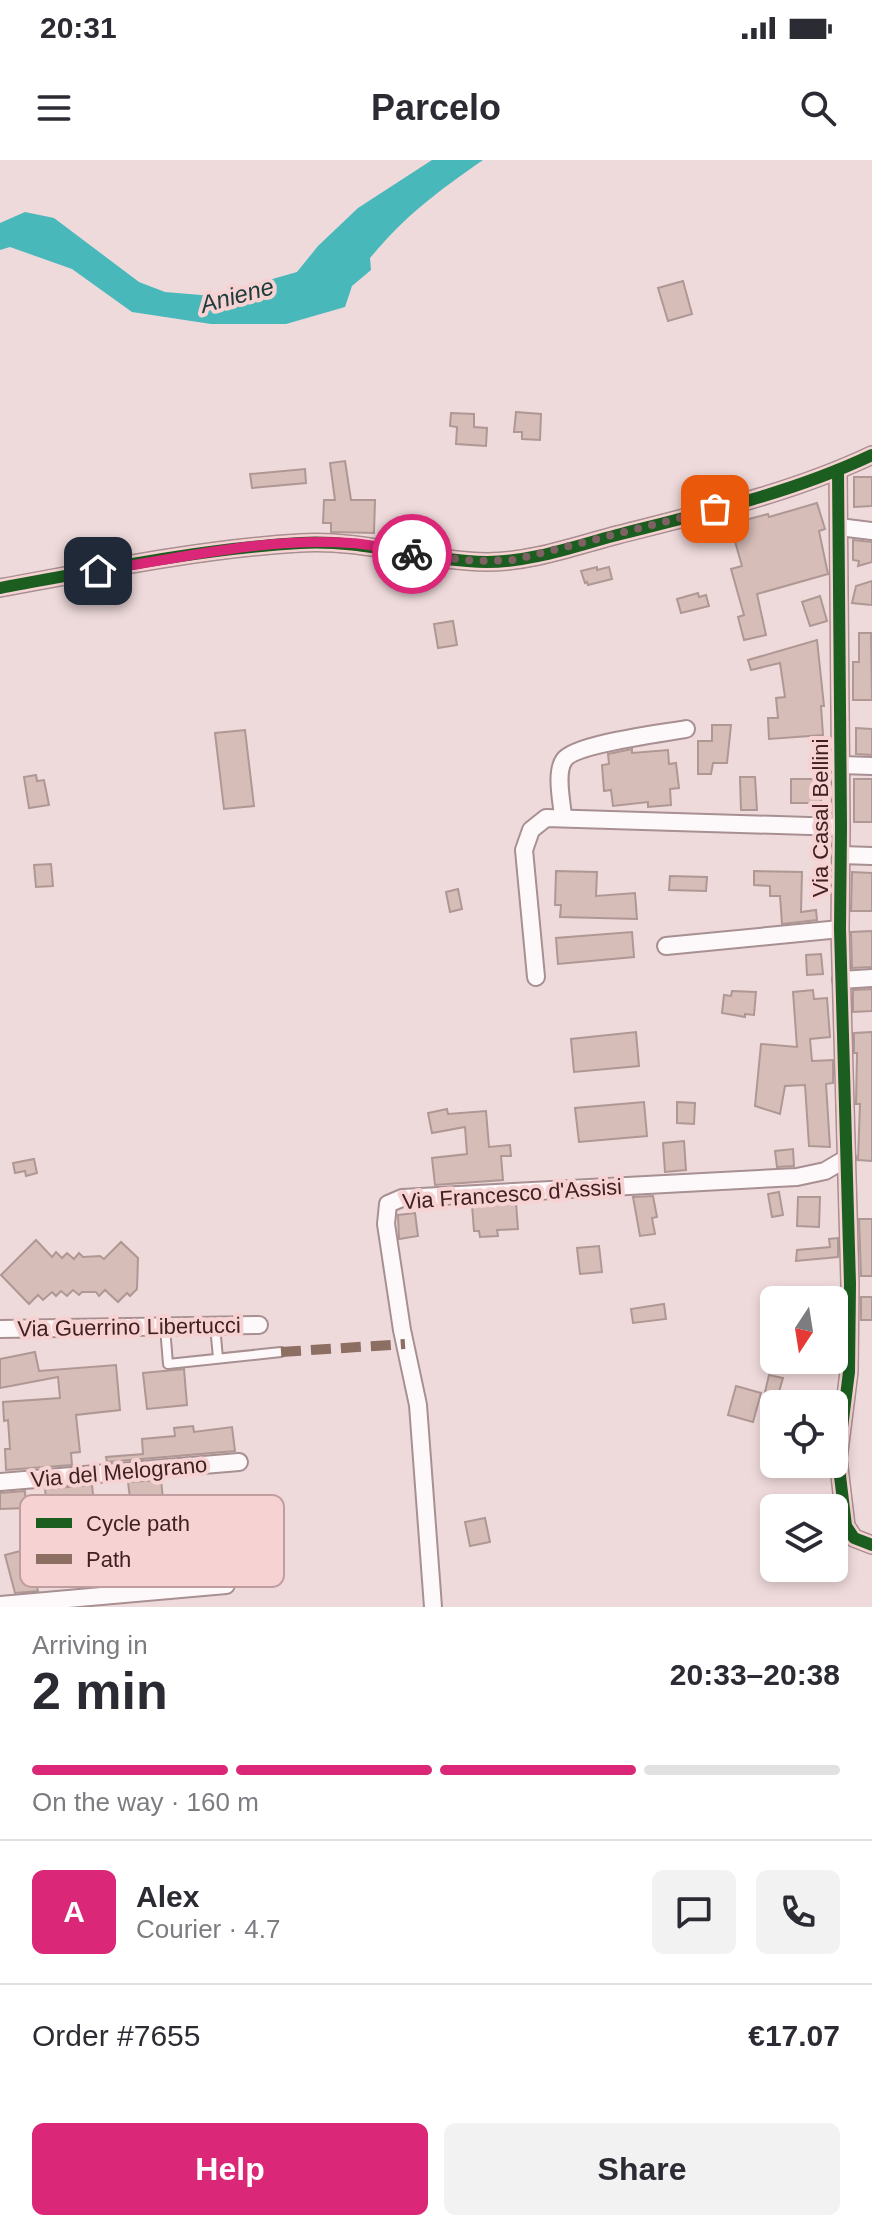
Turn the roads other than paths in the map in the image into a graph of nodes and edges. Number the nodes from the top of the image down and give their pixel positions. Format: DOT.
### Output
graph roads {
  1 [pos="872,455"];
  2 [pos="838,470"];
  3 [pos="839,527"];
  4 [pos="872,531"];
  5 [pos="0,588"];
  6 [pos="686,729"];
  7 [pos="841,765"];
  8 [pos="872,766"];
  9 [pos="563,817"];
  10 [pos="841,827"];
  11 [pos="841,855"];
  12 [pos="872,856"];
  13 [pos="840,929"];
  14 [pos="666,946"];
  15 [pos="536,977"];
  16 [pos="872,978"];
  17 [pos="841,980"];
  18 [pos="847,1162"];
  19 [pos="259,1325"];
  20 [pos="215,1326"];
  21 [pos="165,1327"];
  22 [pos="0,1329"];
  23 [pos="281,1352"];
  24 [pos="218,1358"];
  25 [pos="239,1462"];
  26 [pos="0,1482"];
  27 [pos="872,1545"];
  28 [pos="203,1587"];
  29 [pos="0,1605"];
  30 [pos="433,1607"];
  1 -- 2 [label="street"];
  2 -- 3 [label="street, Via Casal Bellini"];
  2 -- 5 [label="street"];
  3 -- 4 [label="street"];
  3 -- 7 [label="street, Via Casal Bellini"];
  6 -- 9 [label="street"];
  7 -- 8 [label="street"];
  7 -- 10 [label="street, Via Casal Bellini"];
  9 -- 10 [label="street"];
  9 -- 15 [label="street"];
  10 -- 11 [label="street, Via Casal Bellini"];
  11 -- 12 [label="street"];
  11 -- 13 [label="street, Via Casal Bellini"];
  13 -- 14 [label="street"];
  13 -- 17 [label="street, Via Casal Bellini"];
  16 -- 17 [label="street"];
  17 -- 18 [label="street, Via Casal Bellini"];
  18 -- 27 [label="street, Via Casal Bellini"];
  18 -- 30 [label="street, Via Francesco d'Assisi"];
  19 -- 20 [label="street, Via Guerrino Libertucci"];
  20 -- 21 [label="street, Via Guerrino Libertucci"];
  20 -- 24 [label="lane"];
  21 -- 22 [label="street, Via Guerrino Libertucci"];
  21 -- 24 [label="lane"];
  23 -- 24 [label="lane"];
  25 -- 26 [label="street, Via del Melograno"];
  28 -- 29 [label="street"];
}
